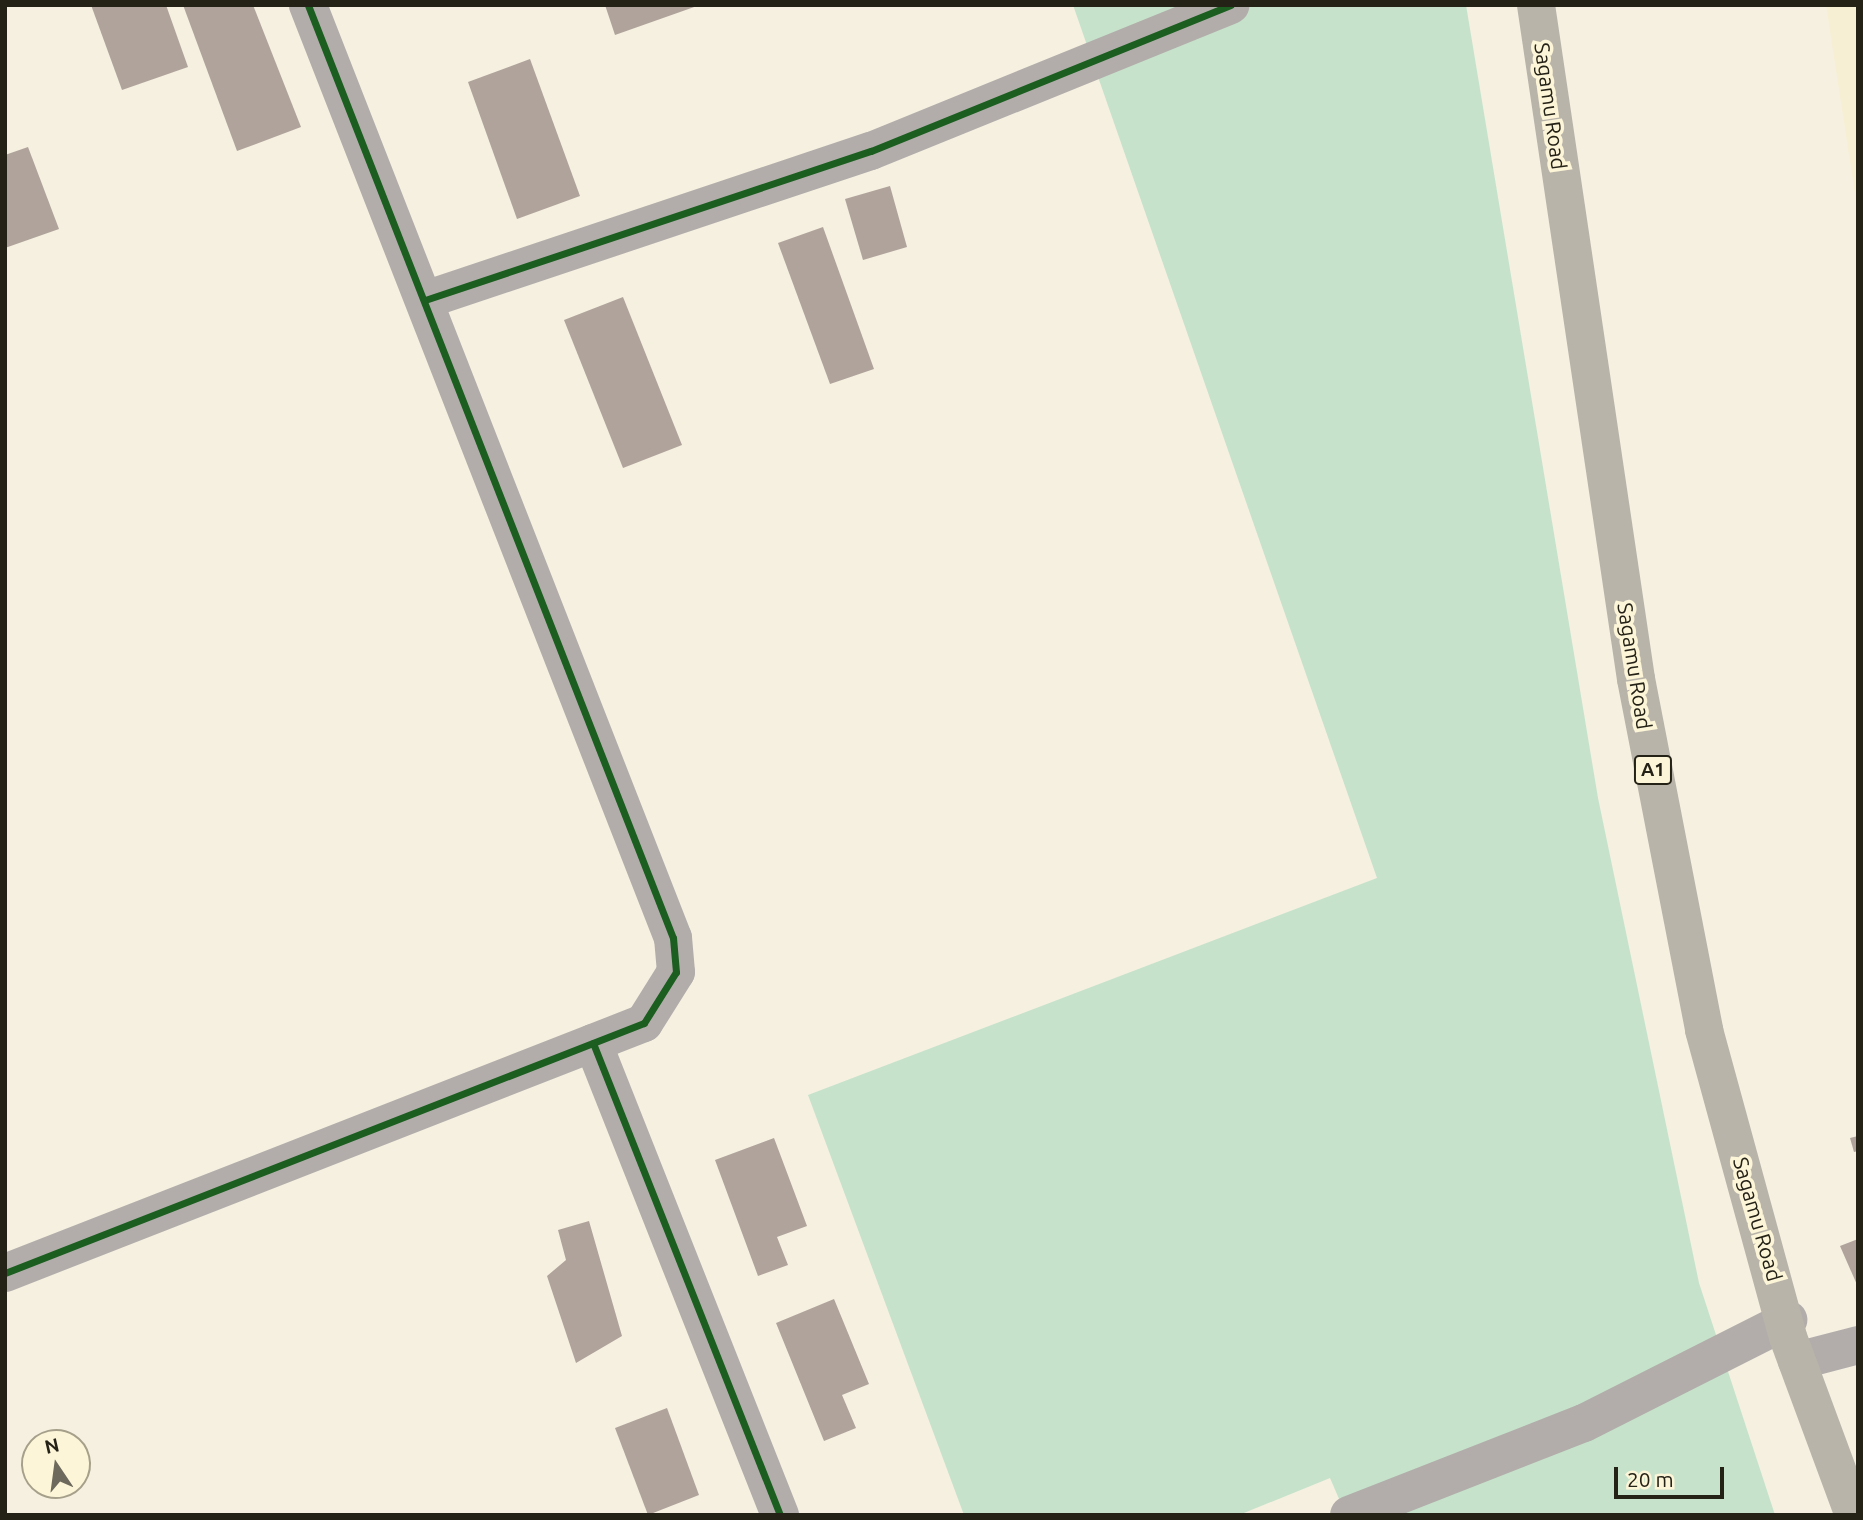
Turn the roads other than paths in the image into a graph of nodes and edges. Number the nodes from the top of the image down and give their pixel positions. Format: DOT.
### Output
graph roads {
  1 [pos="308,5"];
  2 [pos="1231,5"];
  3 [pos="1536,5"];
  4 [pos="425,300"];
  5 [pos="593,1043"];
  6 [pos="5,1273"];
  7 [pos="1788,1320"];
  8 [pos="1858,1345"];
  9 [pos="1797,1361"];
  10 [pos="780,1515"];
  11 [pos="1349,1515"];
  12 [pos="1854,1515"];
  1 -- 4 [label="street"];
  2 -- 4 [label="street"];
  3 -- 7 [label="highway, Sagamu Road / A1"];
  4 -- 5 [label="street"];
  5 -- 6 [label="street"];
  5 -- 10 [label="street"];
  7 -- 9 [label="highway, Sagamu Road / A1"];
  7 -- 11 [label="street"];
  8 -- 9 [label="street"];
  9 -- 12 [label="highway, Sagamu Road / A1"];
}
